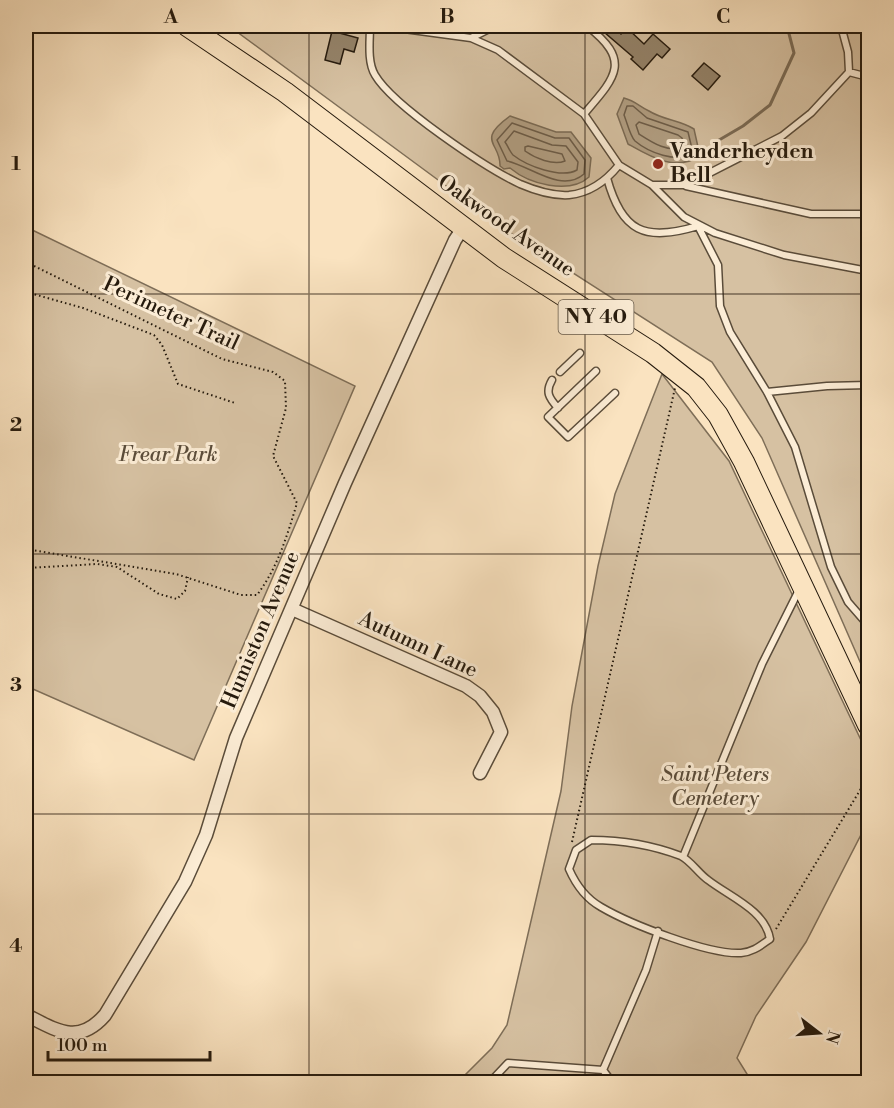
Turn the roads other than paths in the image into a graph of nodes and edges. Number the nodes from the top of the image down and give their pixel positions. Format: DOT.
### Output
graph roads {
  1 [pos="188,26"];
  2 [pos="370,26"];
  3 [pos="382,26"];
  4 [pos="495,26"];
  5 [pos="586,26"];
  6 [pos="841,26"];
  7 [pos="471,39"];
  8 [pos="849,72"];
  9 [pos="868,77"];
  10 [pos="584,114"];
  11 [pos="619,165"];
  12 [pos="607,178"];
  13 [pos="652,185"];
  14 [pos="686,185"];
  15 [pos="868,214"];
  16 [pos="698,226"];
  17 [pos="463,228"];
  18 [pos="868,271"];
  19 [pos="580,353"];
  20 [pos="596,371"];
  21 [pos="560,372"];
  22 [pos="552,380"];
  23 [pos="868,387"];
  24 [pos="615,393"];
  25 [pos="767,393"];
  26 [pos="558,408"];
  27 [pos="802,585"];
  28 [pos="292,609"];
  29 [pos="868,625"];
  30 [pos="868,725"];
  31 [pos="480,773"];
  32 [pos="683,857"];
  33 [pos="658,932"];
  34 [pos="26,1015"];
  35 [pos="603,1070"];
  36 [pos="490,1083"];
  37 [pos="612,1083"];
  1 -- 17 [label="main road, Oakwood Avenue / NY 40"];
  2 -- 12 [label="lane"];
  3 -- 7 [label="lane"];
  4 -- 7 [label="lane"];
  5 -- 10 [label="lane"];
  6 -- 8 [label="lane"];
  7 -- 10 [label="lane"];
  8 -- 9 [label="lane"];
  8 -- 14 [label="lane"];
  10 -- 11 [label="lane"];
  11 -- 12 [label="lane"];
  11 -- 13 [label="lane"];
  12 -- 16 [label="lane"];
  13 -- 14 [label="lane"];
  13 -- 16 [label="lane"];
  14 -- 15 [label="lane"];
  16 -- 18 [label="lane"];
  16 -- 25 [label="lane"];
  17 -- 27 [label="main road, Oakwood Avenue / NY 40"];
  17 -- 28 [label="street, Humiston Avenue"];
  19 -- 21 [label="lane"];
  20 -- 26 [label="lane"];
  22 -- 26 [label="lane"];
  23 -- 25 [label="lane"];
  24 -- 26 [label="lane"];
  25 -- 29 [label="lane"];
  27 -- 30 [label="main road, Oakwood Avenue / NY 40"];
  27 -- 32 [label="lane"];
  28 -- 31 [label="street, Autumn Lane"];
  28 -- 34 [label="street, Humiston Avenue"];
  32 -- 33 [label="lane"];
  32 -- 33 [label="lane"];
  33 -- 35 [label="lane"];
  35 -- 36 [label="lane"];
  35 -- 37 [label="lane"];
}
